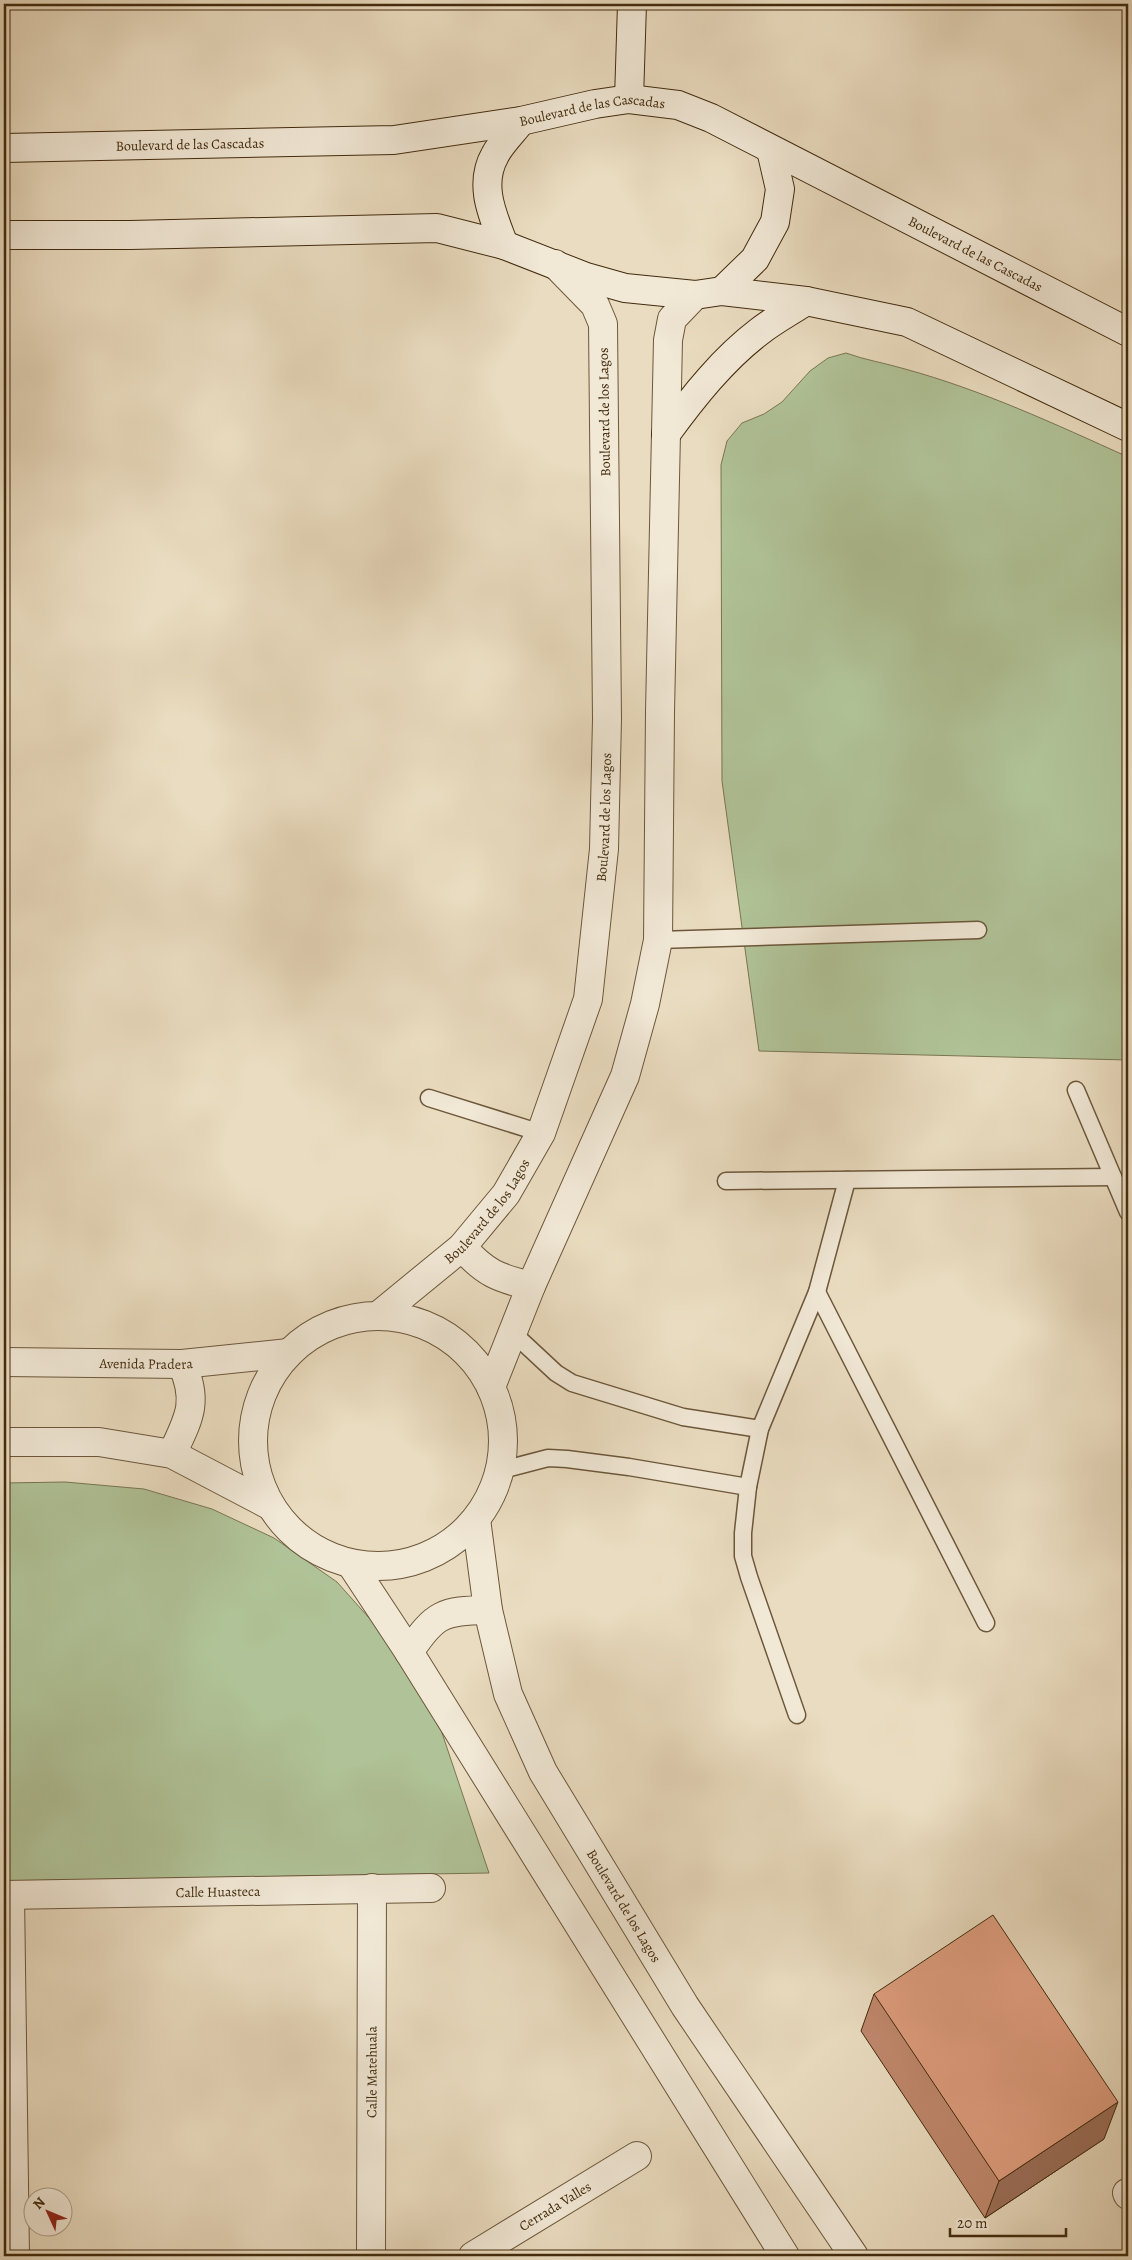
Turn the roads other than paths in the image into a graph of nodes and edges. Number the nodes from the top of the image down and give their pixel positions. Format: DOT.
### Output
graph roads {
  1 [pos="632,4"];
  2 [pos="629,99"];
  3 [pos="521,121"];
  4 [pos="4,148"];
  5 [pos="771,150"];
  6 [pos="4,234"];
  7 [pos="504,245"];
  8 [pos="555,264"];
  9 [pos="722,291"];
  10 [pos="695,295"];
  11 [pos="806,301"];
  12 [pos="1128,332"];
  13 [pos="1128,427"];
  14 [pos="666,434"];
  15 [pos="978,930"];
  16 [pos="658,940"];
  17 [pos="1076,1090"];
  18 [pos="429,1098"];
  19 [pos="541,1133"];
  20 [pos="1113,1177"];
  21 [pos="847,1180"];
  22 [pos="726,1181"];
  23 [pos="1128,1212"];
  24 [pos="462,1247"];
  25 [pos="531,1286"];
  26 [pos="817,1292"];
  27 [pos="379,1315"];
  28 [pos="512,1332"];
  29 [pos="288,1353"];
  30 [pos="4,1362"];
  31 [pos="182,1364"];
  32 [pos="491,1387"];
  33 [pos="760,1429"];
  34 [pos="4,1442"];
  35 [pos="172,1454"];
  36 [pos="498,1472"];
  37 [pos="748,1487"];
  38 [pos="269,1505"];
  39 [pos="476,1519"];
  40 [pos="351,1564"];
  41 [pos="488,1610"];
  42 [pos="986,1623"];
  43 [pos="409,1652"];
  44 [pos="797,1715"];
  45 [pos="372,1888"];
  46 [pos="430,1888"];
  47 [pos="7,1895"];
  48 [pos="637,2156"];
  49 [pos="10,2226"];
  50 [pos="15,2256"];
  51 [pos="371,2256"];
  52 [pos="473,2256"];
  53 [pos="785,2256"];
  54 [pos="854,2256"];
  1 -- 2 [label="street"];
  2 -- 3 [label="street, Boulevard de las Cascadas"];
  2 -- 5 [label="street, Boulevard de las Cascadas"];
  3 -- 4 [label="street, Boulevard de las Cascadas"];
  3 -- 7 [label="street"];
  5 -- 9 [label="street"];
  5 -- 12 [label="street, Boulevard de las Cascadas"];
  6 -- 7 [label="street"];
  7 -- 8 [label="street"];
  8 -- 10 [label="street"];
  8 -- 19 [label="street, Boulevard de los Lagos"];
  9 -- 10 [label="street"];
  9 -- 11 [label="street"];
  10 -- 14 [label="street"];
  11 -- 13 [label="street"];
  11 -- 14 [label="street"];
  14 -- 16 [label="street"];
  15 -- 16 [label="lane"];
  16 -- 25 [label="street"];
  17 -- 20 [label="lane"];
  18 -- 19 [label="lane"];
  19 -- 24 [label="street, Boulevard de los Lagos"];
  20 -- 21 [label="lane"];
  20 -- 23 [label="lane"];
  21 -- 22 [label="lane"];
  21 -- 26 [label="lane"];
  24 -- 25 [label="street"];
  24 -- 27 [label="street, Boulevard de los Lagos"];
  25 -- 28 [label="street"];
  26 -- 33 [label="lane"];
  26 -- 42 [label="lane"];
  27 -- 29 [label="street"];
  27 -- 32 [label="street"];
  28 -- 32 [label="street"];
  28 -- 33 [label="lane"];
  29 -- 31 [label="street, Avenida Pradera"];
  29 -- 38 [label="street"];
  30 -- 31 [label="street, Avenida Pradera"];
  31 -- 35 [label="street"];
  32 -- 36 [label="street"];
  33 -- 37 [label="lane"];
  34 -- 35 [label="street"];
  35 -- 38 [label="street"];
  36 -- 37 [label="lane"];
  36 -- 39 [label="street"];
  37 -- 44 [label="lane"];
  38 -- 40 [label="street"];
  39 -- 40 [label="street"];
  39 -- 41 [label="street, Boulevard de los Lagos"];
  40 -- 43 [label="street"];
  41 -- 43 [label="street"];
  41 -- 54 [label="street, Boulevard de los Lagos"];
  43 -- 53 [label="street"];
  45 -- 46 [label="street, Calle Huasteca"];
  45 -- 47 [label="street, Calle Huasteca"];
  45 -- 51 [label="street, Calle Matehuala"];
  47 -- 49 [label="street"];
  48 -- 52 [label="street, Cerrada Valles"];
  49 -- 50 [label="street"];
}
